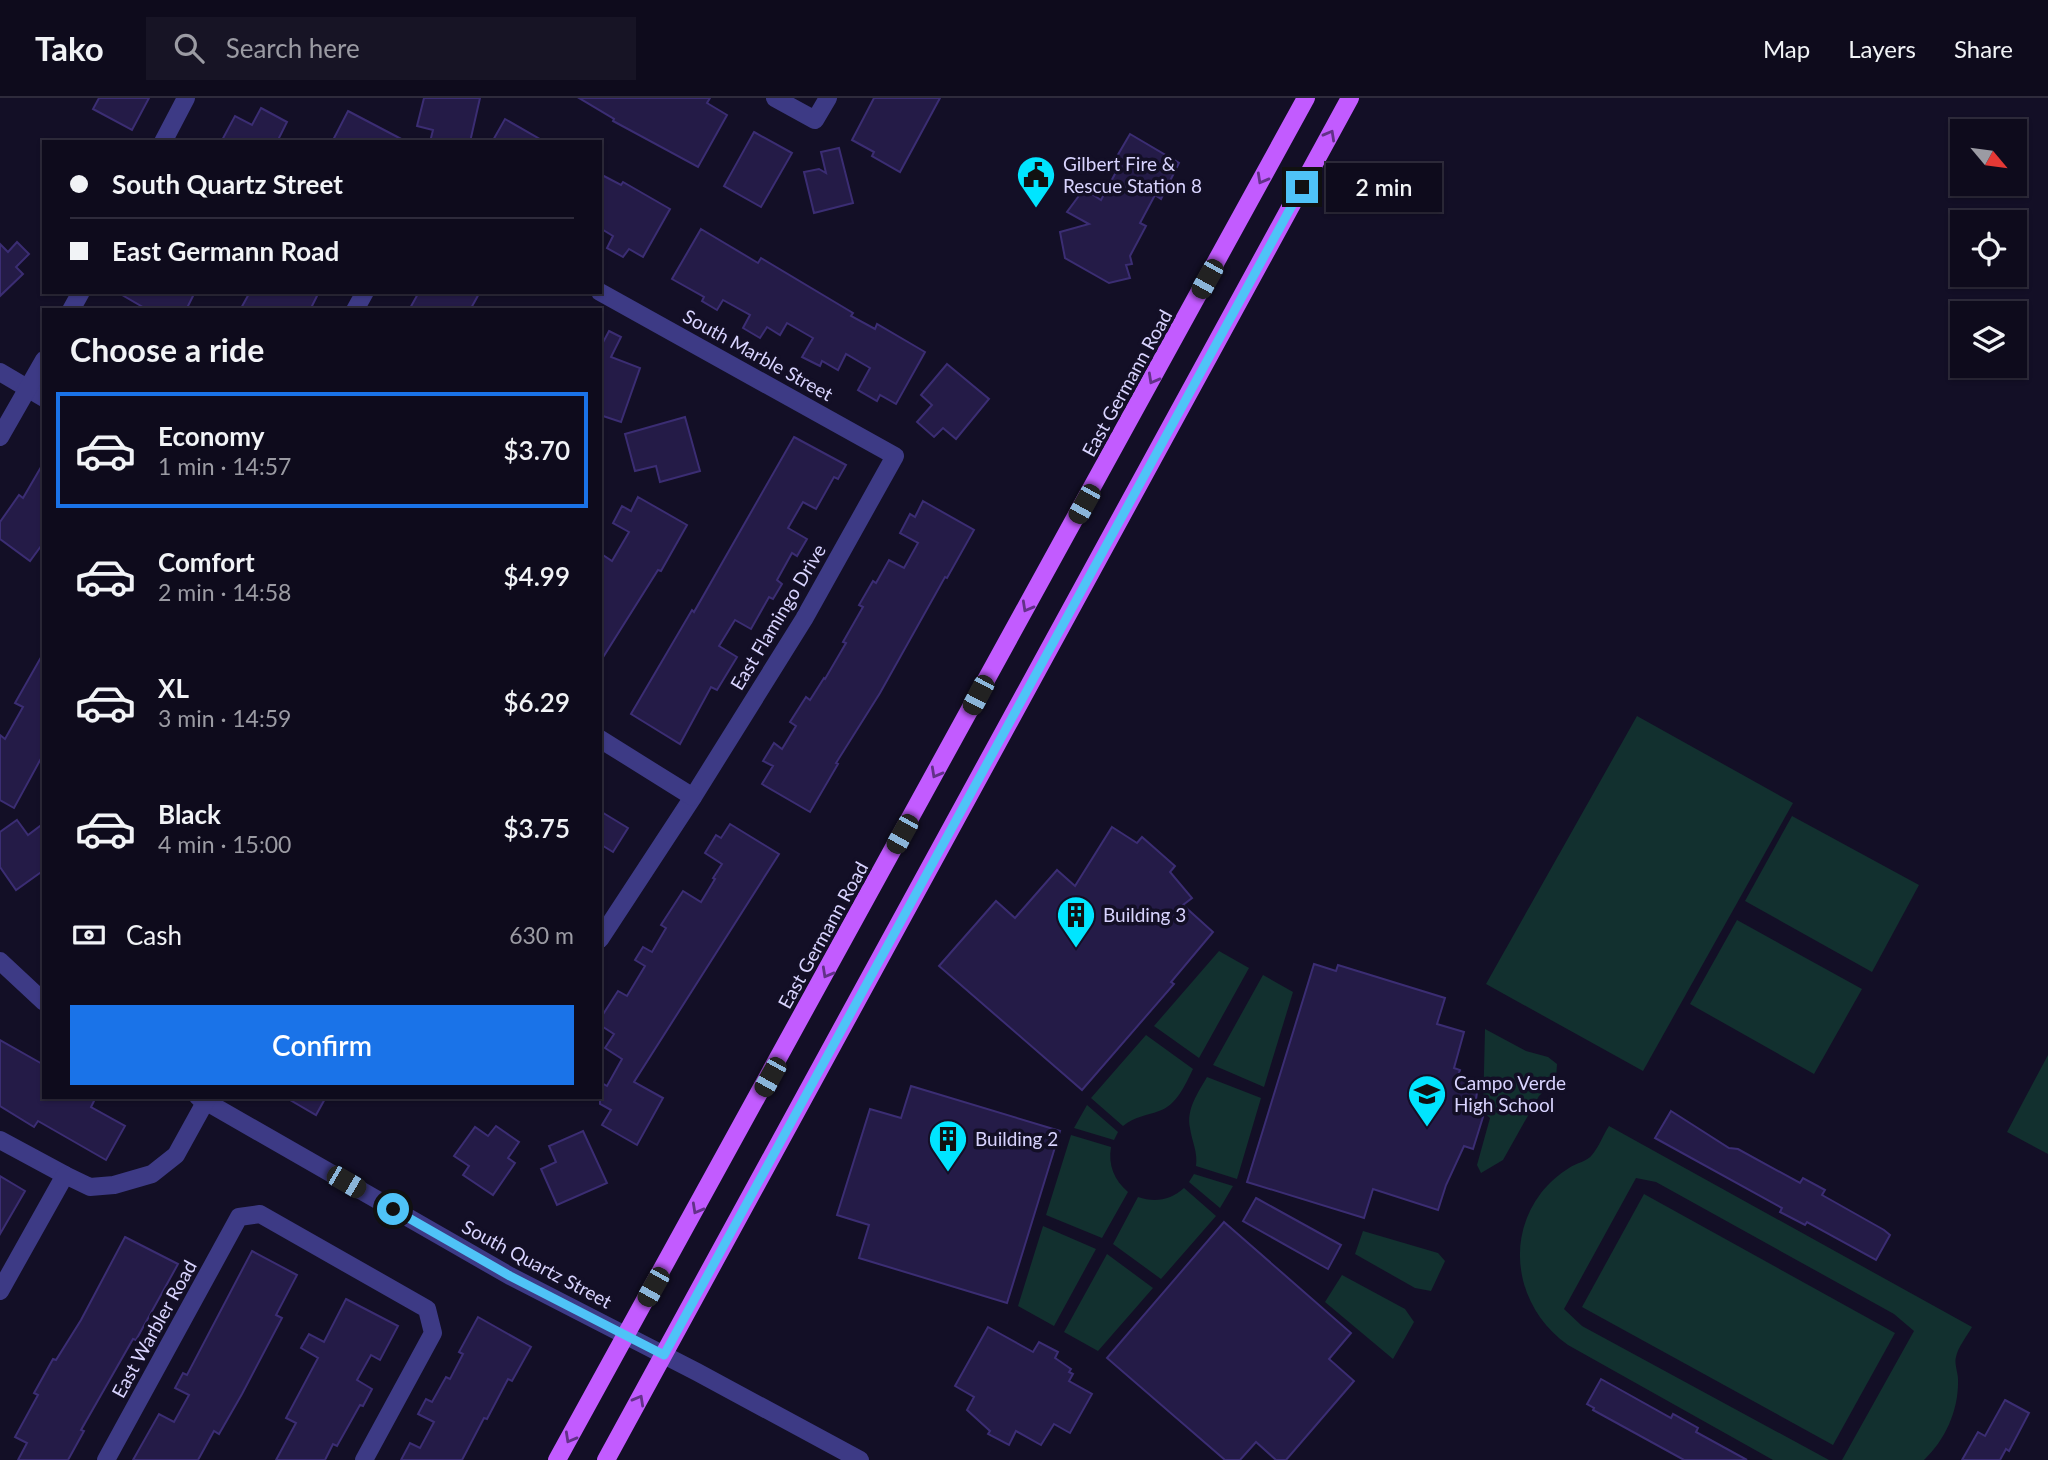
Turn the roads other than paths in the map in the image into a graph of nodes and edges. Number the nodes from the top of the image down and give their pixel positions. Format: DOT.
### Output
graph roads {
  1 [pos="186,98"];
  2 [pos="775,98"];
  3 [pos="828,98"];
  4 [pos="1306,98"];
  5 [pos="1350,98"];
  6 [pos="164,140"];
  7 [pos="602,293"];
  8 [pos="42,368"];
  9 [pos="0,372"];
  10 [pos="36,393"];
  11 [pos="0,437"];
  12 [pos="895,456"];
  13 [pos="602,740"];
  14 [pos="693,797"];
  15 [pos="602,936"];
  16 [pos="0,961"];
  17 [pos="42,1000"];
  18 [pos="204,1099"];
  19 [pos="0,1140"];
  20 [pos="65,1175"];
  21 [pos="0,1291"];
  22 [pos="627,1335"];
  23 [pos="664,1355"];
  24 [pos="106,1460"];
  25 [pos="364,1460"];
  26 [pos="557,1460"];
  27 [pos="606,1460"];
  28 [pos="860,1460"];
  1 -- 6 [label="street"];
  2 -- 3 [label="street"];
  4 -- 22 [label="main road, East Germann Road, one-way"];
  23 -- 5 [label="main road, one-way"];
  7 -- 12 [label="street, South Marble Street"];
  8 -- 10 [label="street"];
  9 -- 10 [label="street"];
  10 -- 11 [label="street"];
  12 -- 14 [label="street, East Flamingo Drive"];
  13 -- 14 [label="street"];
  14 -- 15 [label="street, East Flamingo Drive"];
  16 -- 17 [label="street"];
  18 -- 20 [label="street"];
  18 -- 22 [label="street, South Quartz Street"];
  19 -- 20 [label="street"];
  20 -- 21 [label="street"];
  22 -- 23 [label="street, South Quartz Street"];
  22 -- 26 [label="main road, East Germann Road, one-way"];
  27 -- 23 [label="main road, one-way"];
  23 -- 28 [label="street, South Quartz Street"];
  24 -- 25 [label="street, East Warbler Road"];
}
